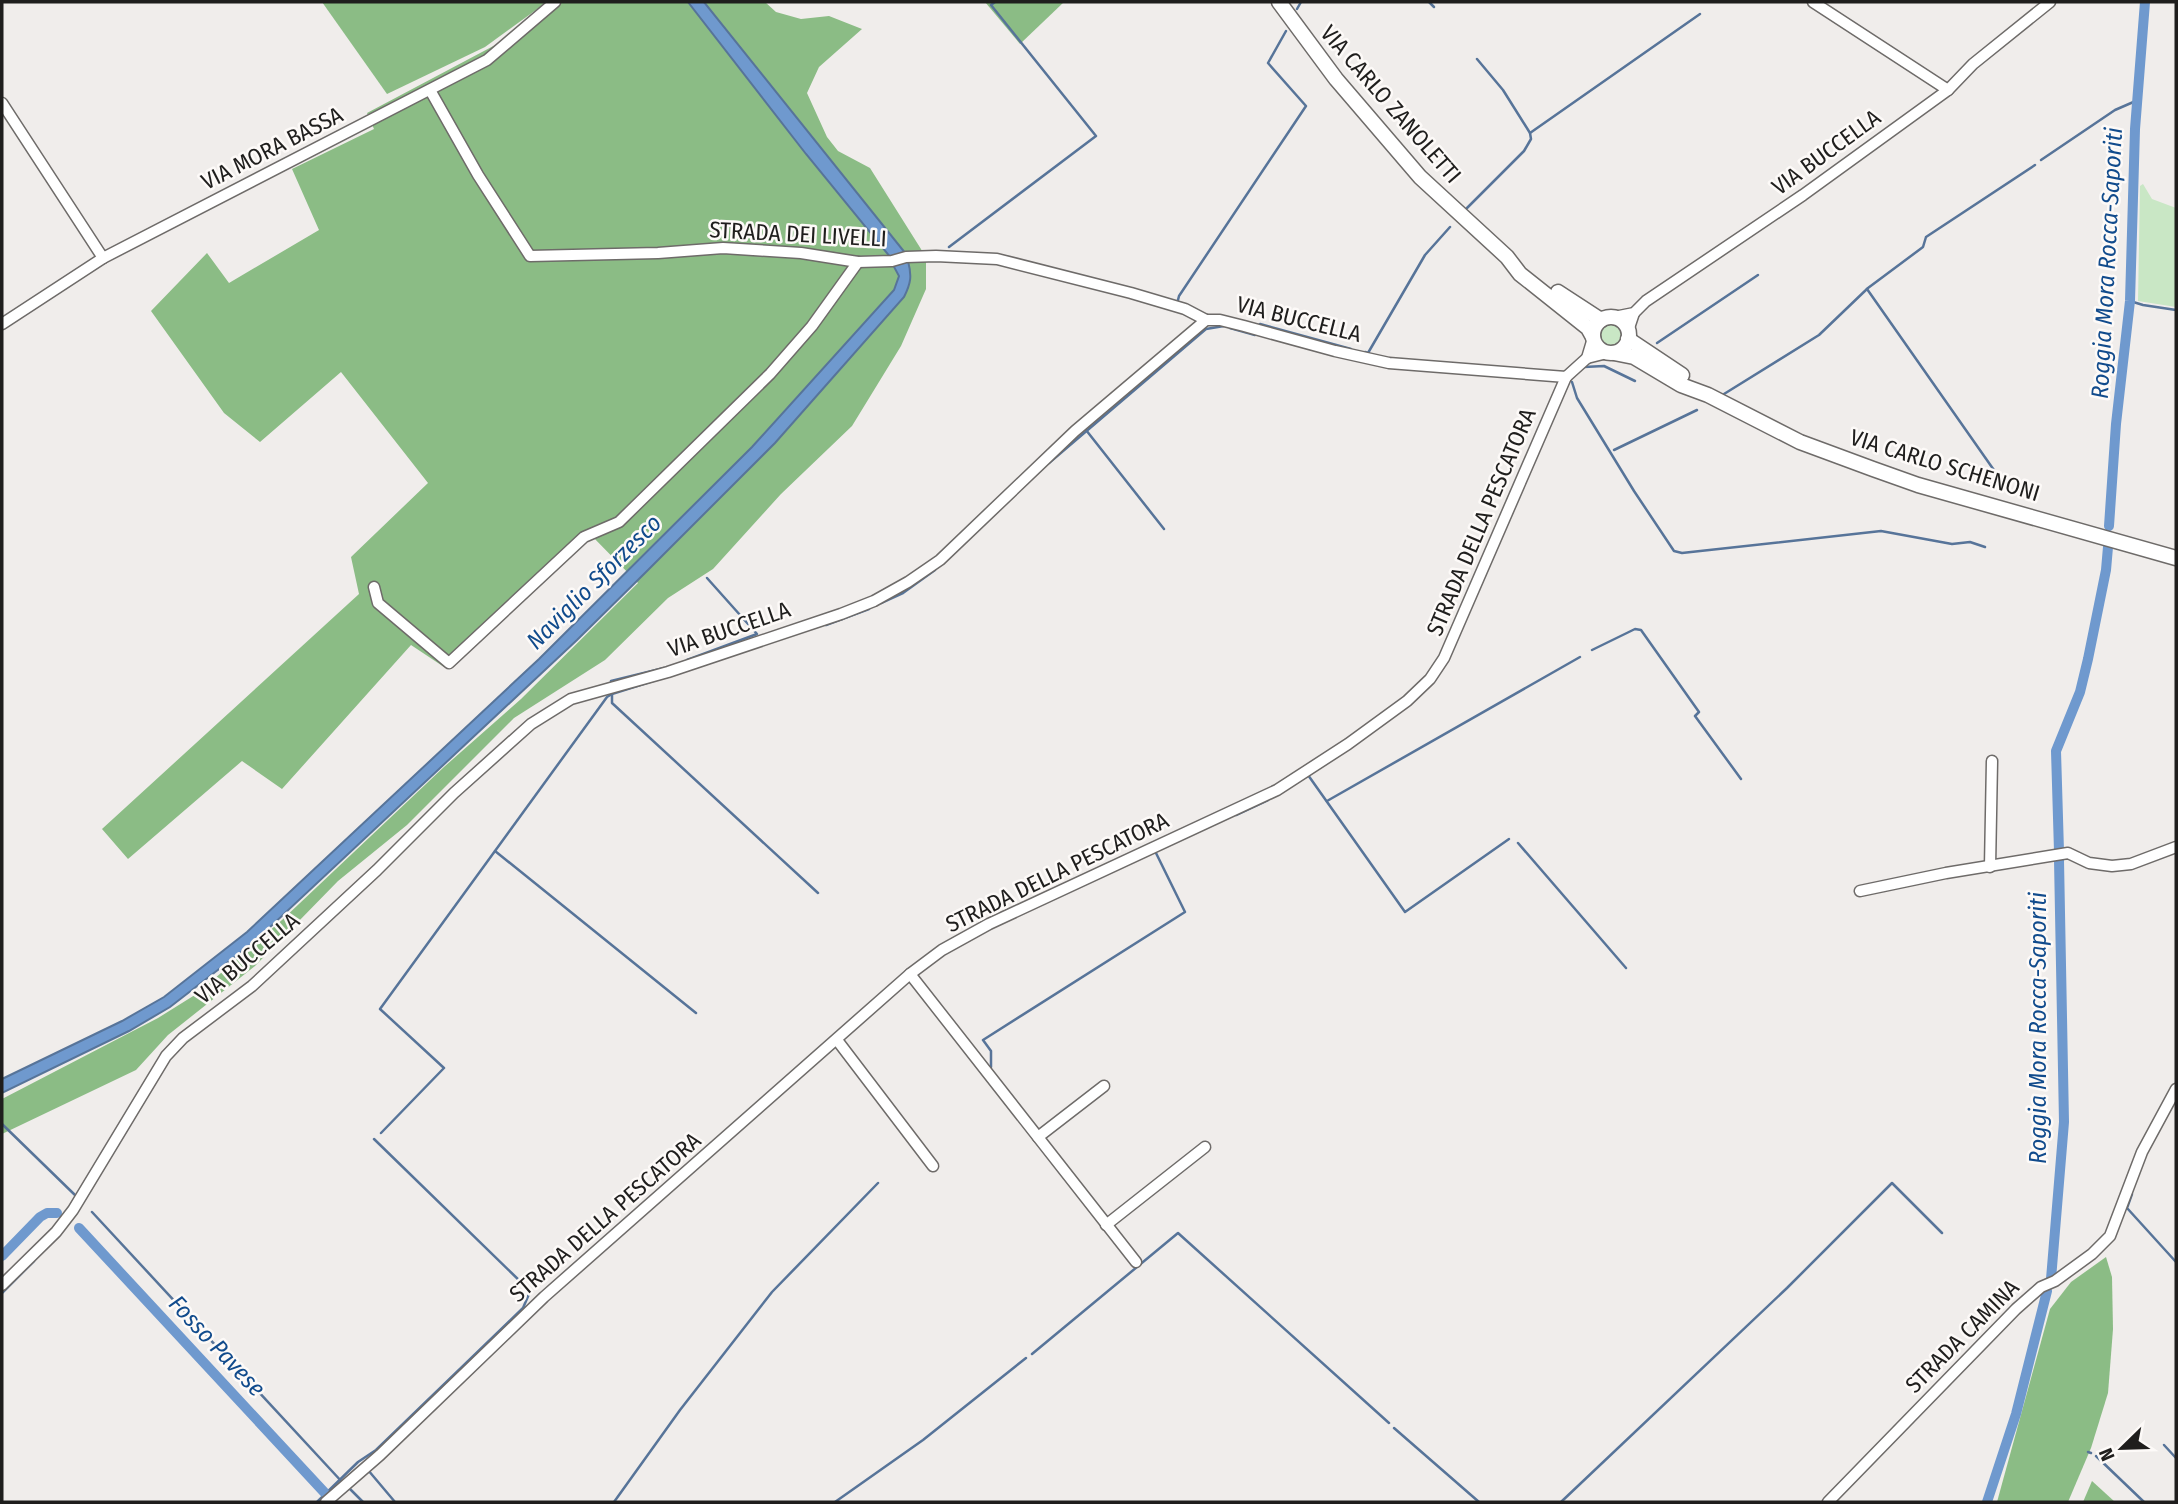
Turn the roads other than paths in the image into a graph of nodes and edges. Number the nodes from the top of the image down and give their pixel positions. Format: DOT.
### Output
graph roads {
  1 [pos="555,2"];
  2 [pos="1279,2"];
  3 [pos="1813,2"];
  4 [pos="2050,2"];
  5 [pos="430,90"];
  6 [pos="1948,90"];
  7 [pos="2,103"];
  8 [pos="1507,257"];
  9 [pos="103,258"];
  10 [pos="858,262"];
  11 [pos="1634,313"];
  12 [pos="1607,318"];
  13 [pos="1206,320"];
  14 [pos="2,324"];
  15 [pos="1628,335"];
  16 [pos="1593,337"];
  17 [pos="1611,353"];
  18 [pos="1587,358"];
  19 [pos="1566,377"];
  20 [pos="1708,395"];
  21 [pos="2176,558"];
  22 [pos="374,587"];
  23 [pos="1992,761"];
  24 [pos="2176,847"];
  25 [pos="1990,867"];
  26 [pos="1860,891"];
  27 [pos="910,974"];
  28 [pos="837,1040"];
  29 [pos="1104,1086"];
  30 [pos="2176,1088"];
  31 [pos="1038,1137"];
  32 [pos="1205,1147"];
  33 [pos="933,1166"];
  34 [pos="1106,1225"];
  35 [pos="1136,1262"];
  36 [pos="2,1285"];
  37 [pos="329,1499"];
  38 [pos="1828,1502"];
  1 -- 5 [label="street, VIA MORA BASSA"];
  2 -- 8 [label="main road, VIA CARLO ZANOLETTI"];
  3 -- 6 [label="street"];
  4 -- 6 [label="street, VIA BUCCELLA"];
  5 -- 9 [label="street, VIA MORA BASSA"];
  5 -- 10 [label="street, STRADA DEI LIVELLI"];
  6 -- 11 [label="street, VIA BUCCELLA"];
  7 -- 9 [label="street"];
  8 -- 12 [label="main road, VIA CARLO ZANOLETTI"];
  8 -- 16 [label="main road, VIA CARLO ZANOLETTI"];
  9 -- 14 [label="street, VIA MORA BASSA"];
  10 -- 13 [label="street, STRADA DEI LIVELLI"];
  10 -- 22 [label="street"];
  11 -- 12 [label="street, VIA BUCCELLA"];
  11 -- 15 [label="street"];
  12 -- 15 [label="main road"];
  12 -- 16 [label="main road"];
  13 -- 19 [label="street, VIA BUCCELLA"];
  13 -- 36 [label="street, VIA BUCCELLA"];
  15 -- 17 [label="main road"];
  15 -- 20 [label="main road, VIA CARLO SCHENONI"];
  16 -- 17 [label="main road"];
  16 -- 18 [label="street"];
  17 -- 18 [label="street"];
  17 -- 20 [label="main road, VIA CARLO SCHENONI"];
  18 -- 19 [label="street"];
  19 -- 27 [label="street, STRADA DELLA PESCATORA"];
  20 -- 21 [label="main road, VIA CARLO SCHENONI"];
  23 -- 25 [label="street"];
  24 -- 25 [label="street"];
  25 -- 26 [label="street"];
  27 -- 28 [label="street, STRADA DELLA PESCATORA"];
  27 -- 31 [label="street"];
  28 -- 33 [label="street"];
  28 -- 37 [label="street, STRADA DELLA PESCATORA"];
  29 -- 31 [label="street"];
  30 -- 38 [label="street, STRADA CAMINA"];
  31 -- 34 [label="street"];
  32 -- 34 [label="street"];
  34 -- 35 [label="street"];
}
